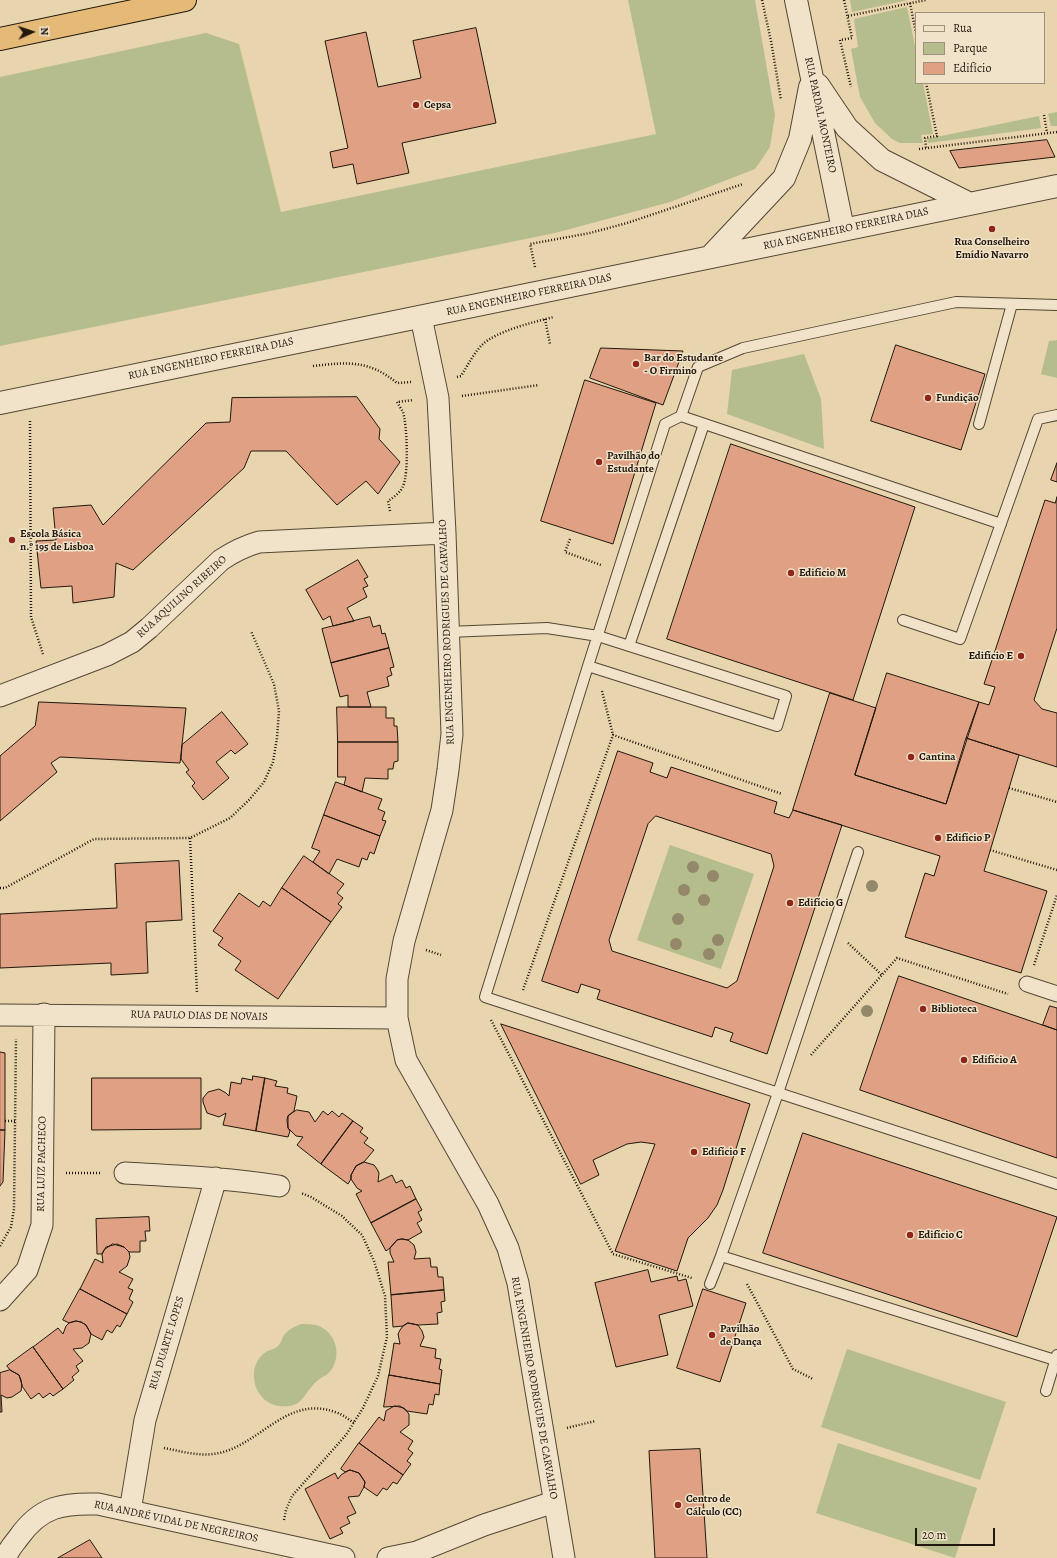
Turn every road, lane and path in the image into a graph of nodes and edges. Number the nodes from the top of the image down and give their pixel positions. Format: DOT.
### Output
graph roads {
  1 [pos="185,0"];
  2 [pos="796,0"];
  3 [pos="844,0"];
  4 [pos="926,0"];
  5 [pos="910,3"];
  6 [pos="848,16"];
  7 [pos="915,28"];
  8 [pos="0,39"];
  9 [pos="812,76"];
  10 [pos="926,84"];
  11 [pos="852,90"];
  12 [pos="1044,115"];
  13 [pos="1057,132"];
  14 [pos="1047,133"];
  15 [pos="926,148"];
  16 [pos="916,149"];
  17 [pos="749,181"];
  18 [pos="1057,186"];
  19 [pos="968,203"];
  20 [pos="843,229"];
  21 [pos="710,257"];
  22 [pos="540,293"];
  23 [pos="1012,304"];
  24 [pos="1057,306"];
  25 [pos="421,317"];
  26 [pos="550,344"];
  27 [pos="30,397"];
  28 [pos="0,403"];
  29 [pos="1057,415"];
  30 [pos="681,416"];
  31 [pos="704,424"];
  32 [pos="979,424"];
  33 [pos="1001,524"];
  34 [pos="445,534"];
  35 [pos="570,540"];
  36 [pos="619,571"];
  37 [pos="903,620"];
  38 [pos="251,631"];
  39 [pos="448,632"];
  40 [pos="598,636"];
  41 [pos="629,646"];
  42 [pos="588,666"];
  43 [pos="51,678"];
  44 [pos="0,696"];
  45 [pos="613,735"];
  46 [pos="1009,788"];
  47 [pos="782,794"];
  48 [pos="1057,802"];
  49 [pos="190,838"];
  50 [pos="990,850"];
  51 [pos="858,852"];
  52 [pos="1057,870"];
  53 [pos="0,888"];
  54 [pos="1057,895"];
  55 [pos="832,929"];
  56 [pos="1038,952"];
  57 [pos="882,975"];
  58 [pos="1027,984"];
  59 [pos="1057,994"];
  60 [pos="485,997"];
  61 [pos="517,1007"];
  62 [pos="8,1014"];
  63 [pos="44,1014"];
  64 [pos="198,1016"];
  65 [pos="397,1018"];
  66 [pos="809,1057"];
  67 [pos="778,1092"];
  68 [pos="5,1121"];
  69 [pos="15,1121"];
  70 [pos="14,1173"];
  71 [pos="42,1173"];
  72 [pos="125,1173"];
  73 [pos="216,1178"];
  74 [pos="1057,1184"];
  75 [pos="279,1186"];
  76 [pos="0,1239"];
  77 [pos="3,1242"];
  78 [pos="0,1246"];
  79 [pos="721,1256"];
  80 [pos="710,1284"];
  81 [pos="0,1300"];
  82 [pos="1056,1358"];
  83 [pos="813,1379"];
  84 [pos="1046,1391"];
  85 [pos="595,1421"];
  86 [pos="354,1423"];
  87 [pos="543,1434"];
  88 [pos="140,1443"];
  89 [pos="554,1502"];
  90 [pos="130,1511"];
  91 [pos="279,1544"];
  92 [pos="6,1558"];
  93 [pos="344,1558"];
  94 [pos="388,1558"];
  95 [pos="564,1558"];
  1 -- 8 [label="highway"];
  2 -- 9 [label="street, RUA PARDAL MONTEIRO"];
  3 -- 6 [label="path"];
  4 -- 5 [label="path"];
  5 -- 6 [label="path"];
  5 -- 7 [label="path"];
  6 -- 11 [label="path"];
  9 -- 19 [label="street"];
  9 -- 20 [label="street, RUA PARDAL MONTEIRO"];
  9 -- 21 [label="street"];
  10 -- 15 [label="path"];
  12 -- 14 [label="path"];
  13 -- 14 [label="path"];
  14 -- 15 [label="path"];
  15 -- 16 [label="path"];
  17 -- 22 [label="path"];
  18 -- 19 [label="street, RUA ENGENHEIRO FERREIRA DIAS"];
  19 -- 20 [label="street, RUA ENGENHEIRO FERREIRA DIAS"];
  20 -- 21 [label="street, RUA ENGENHEIRO FERREIRA DIAS"];
  21 -- 22 [label="street, RUA ENGENHEIRO FERREIRA DIAS"];
  22 -- 25 [label="street, RUA ENGENHEIRO FERREIRA DIAS"];
  22 -- 26 [label="path"];
  23 -- 24 [label="lane"];
  23 -- 30 [label="lane"];
  23 -- 32 [label="lane"];
  25 -- 27 [label="street, RUA ENGENHEIRO FERREIRA DIAS"];
  25 -- 34 [label="street, RUA ENGENHEIRO RODRIGUES DE CARVALHO"];
  27 -- 28 [label="street, RUA ENGENHEIRO FERREIRA DIAS"];
  27 -- 43 [label="path"];
  29 -- 33 [label="lane"];
  30 -- 31 [label="lane"];
  30 -- 36 [label="lane"];
  31 -- 33 [label="lane"];
  31 -- 41 [label="lane"];
  33 -- 37 [label="lane"];
  34 -- 39 [label="street, RUA ENGENHEIRO RODRIGUES DE CARVALHO"];
  34 -- 43 [label="street, RUA AQUILINO RIBEIRO"];
  35 -- 36 [label="path"];
  36 -- 40 [label="lane"];
  38 -- 49 [label="path"];
  39 -- 40 [label="lane"];
  39 -- 65 [label="street, RUA ENGENHEIRO RODRIGUES DE CARVALHO"];
  40 -- 41 [label="lane"];
  40 -- 42 [label="lane"];
  41 -- 42 [label="lane"];
  42 -- 45 [label="path"];
  42 -- 60 [label="lane"];
  43 -- 44 [label="street, RUA AQUILINO RIBEIRO"];
  45 -- 47 [label="path"];
  45 -- 61 [label="path"];
  46 -- 48 [label="path"];
  49 -- 53 [label="path"];
  49 -- 64 [label="path"];
  50 -- 52 [label="path"];
  51 -- 55 [label="lane"];
  54 -- 56 [label="path"];
  55 -- 57 [label="path"];
  55 -- 67 [label="lane"];
  57 -- 58 [label="path"];
  57 -- 66 [label="path"];
  58 -- 59 [label="street"];
  60 -- 61 [label="lane"];
  60 -- 80 [label="path"];
  61 -- 67 [label="lane"];
  62 -- 63 [label="street, RUA PAULO DIAS DE NOVAIS"];
  62 -- 69 [label="path"];
  63 -- 64 [label="street, RUA PAULO DIAS DE NOVAIS"];
  63 -- 71 [label="street, RUA LUIZ PACHECO"];
  64 -- 65 [label="street, RUA PAULO DIAS DE NOVAIS"];
  65 -- 87 [label="street, RUA ENGENHEIRO RODRIGUES DE CARVALHO"];
  67 -- 74 [label="lane"];
  67 -- 79 [label="lane"];
  68 -- 69 [label="path"];
  69 -- 70 [label="path"];
  70 -- 71 [label="path"];
  70 -- 77 [label="path"];
  71 -- 72 [label="path"];
  71 -- 81 [label="street, RUA LUIZ PACHECO"];
  72 -- 73 [label="street"];
  73 -- 75 [label="street"];
  73 -- 88 [label="street, RUA DUARTE LOPES"];
  75 -- 86 [label="path"];
  76 -- 77 [label="path"];
  77 -- 78 [label="path"];
  79 -- 80 [label="lane"];
  79 -- 82 [label="lane"];
  79 -- 83 [label="path"];
  82 -- 84 [label="lane"];
  85 -- 87 [label="path"];
  86 -- 88 [label="path"];
  86 -- 91 [label="path"];
  87 -- 89 [label="street, RUA ENGENHEIRO RODRIGUES DE CARVALHO"];
  88 -- 90 [label="street, RUA DUARTE LOPES"];
  89 -- 94 [label="street"];
  89 -- 95 [label="street, RUA ENGENHEIRO RODRIGUES DE CARVALHO"];
  90 -- 91 [label="street, RUA ANDRÉ VIDAL DE NEGREIROS"];
  90 -- 92 [label="street, RUA ANDRÉ VIDAL DE NEGREIROS"];
  91 -- 93 [label="street, RUA ANDRÉ VIDAL DE NEGREIROS"];
}
